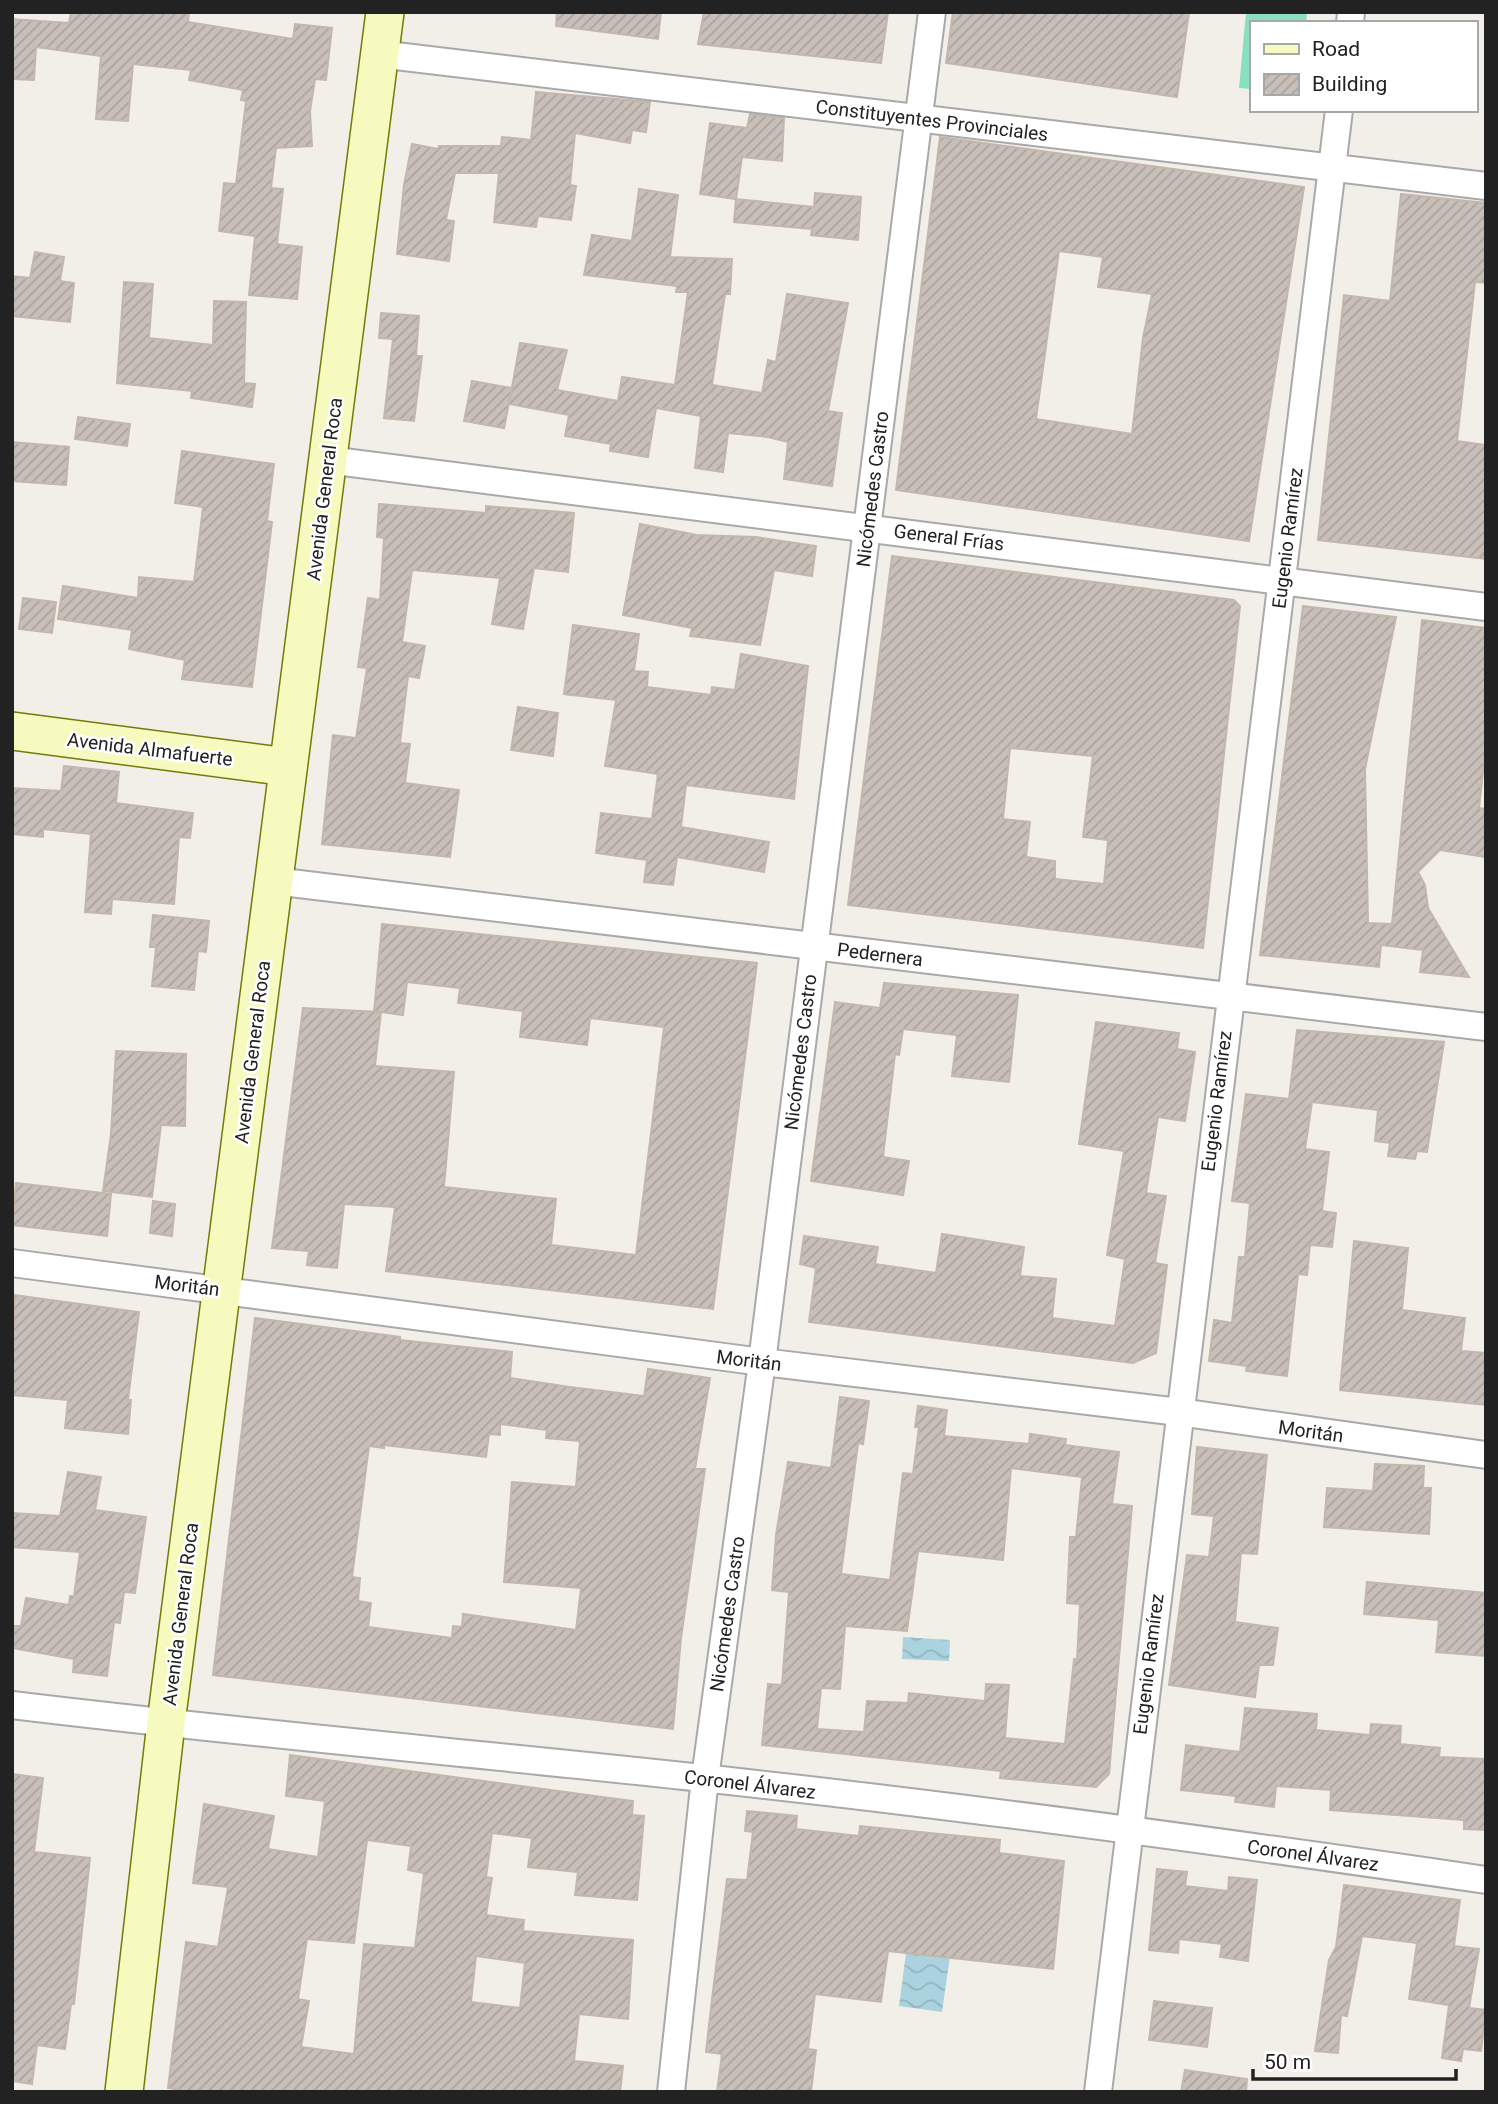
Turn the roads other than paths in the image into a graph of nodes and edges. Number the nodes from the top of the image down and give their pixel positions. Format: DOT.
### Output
graph roads {
  1 [pos="385,12"];
  2 [pos="932,12"];
  3 [pos="379,54"];
  4 [pos="1339,112"];
  5 [pos="919,118"];
  6 [pos="1331,168"];
  7 [pos="1486,186"];
  8 [pos="328,460"];
  9 [pos="867,526"];
  10 [pos="1283,580"];
  11 [pos="1486,607"];
  12 [pos="12,731"];
  13 [pos="288,767"];
  14 [pos="274,881"];
  15 [pos="813,946"];
  16 [pos="1228,996"];
  17 [pos="1486,1027"];
  18 [pos="12,1263"];
  19 [pos="221,1290"];
  20 [pos="762,1362"];
  21 [pos="1179,1412"];
  22 [pos="1486,1455"];
  23 [pos="12,1705"];
  24 [pos="166,1723"];
  25 [pos="705,1778"];
  26 [pos="1128,1828"];
  27 [pos="1486,1880"];
  28 [pos="124,2092"];
  29 [pos="671,2092"];
  30 [pos="1098,2092"];
  1 -- 3 [label="main road, Avenida General Roca"];
  2 -- 5 [label="street, Nicómedes Castro"];
  3 -- 5 [label="street, Constituyentes Provinciales"];
  3 -- 8 [label="main road, Avenida General Roca"];
  4 -- 6 [label="street, Eugenio Ramírez"];
  5 -- 6 [label="street, Constituyentes Provinciales"];
  5 -- 9 [label="street, Nicómedes Castro"];
  6 -- 7 [label="street, Constituyentes Provinciales"];
  6 -- 10 [label="street, Eugenio Ramírez"];
  8 -- 9 [label="street, General Frías"];
  8 -- 13 [label="main road, Avenida General Roca"];
  9 -- 10 [label="street, General Frías"];
  9 -- 15 [label="street, Nicómedes Castro"];
  10 -- 11 [label="street, General Frías"];
  10 -- 16 [label="street, Eugenio Ramírez"];
  12 -- 13 [label="main road, Avenida Almafuerte"];
  13 -- 14 [label="main road, Avenida General Roca"];
  14 -- 15 [label="street, Pedernera"];
  14 -- 19 [label="main road, Avenida General Roca"];
  15 -- 16 [label="street, Pedernera"];
  15 -- 20 [label="street, Nicómedes Castro"];
  16 -- 17 [label="street, Pedernera"];
  16 -- 21 [label="street, Eugenio Ramírez"];
  18 -- 19 [label="street, Moritán"];
  19 -- 20 [label="street, Moritán"];
  19 -- 24 [label="main road, Avenida General Roca"];
  20 -- 21 [label="street, Moritán"];
  20 -- 25 [label="street, Nicómedes Castro"];
  21 -- 22 [label="street, Moritán"];
  21 -- 26 [label="street, Eugenio Ramírez"];
  23 -- 24 [label="street, Coronel Álvarez"];
  24 -- 25 [label="street, Coronel Álvarez"];
  24 -- 28 [label="main road, Avenida General Roca"];
  25 -- 26 [label="street, Coronel Álvarez"];
  25 -- 29 [label="street, Nicómedes Castro"];
  26 -- 27 [label="street, Coronel Álvarez"];
  26 -- 30 [label="street, Eugenio Ramírez"];
}
